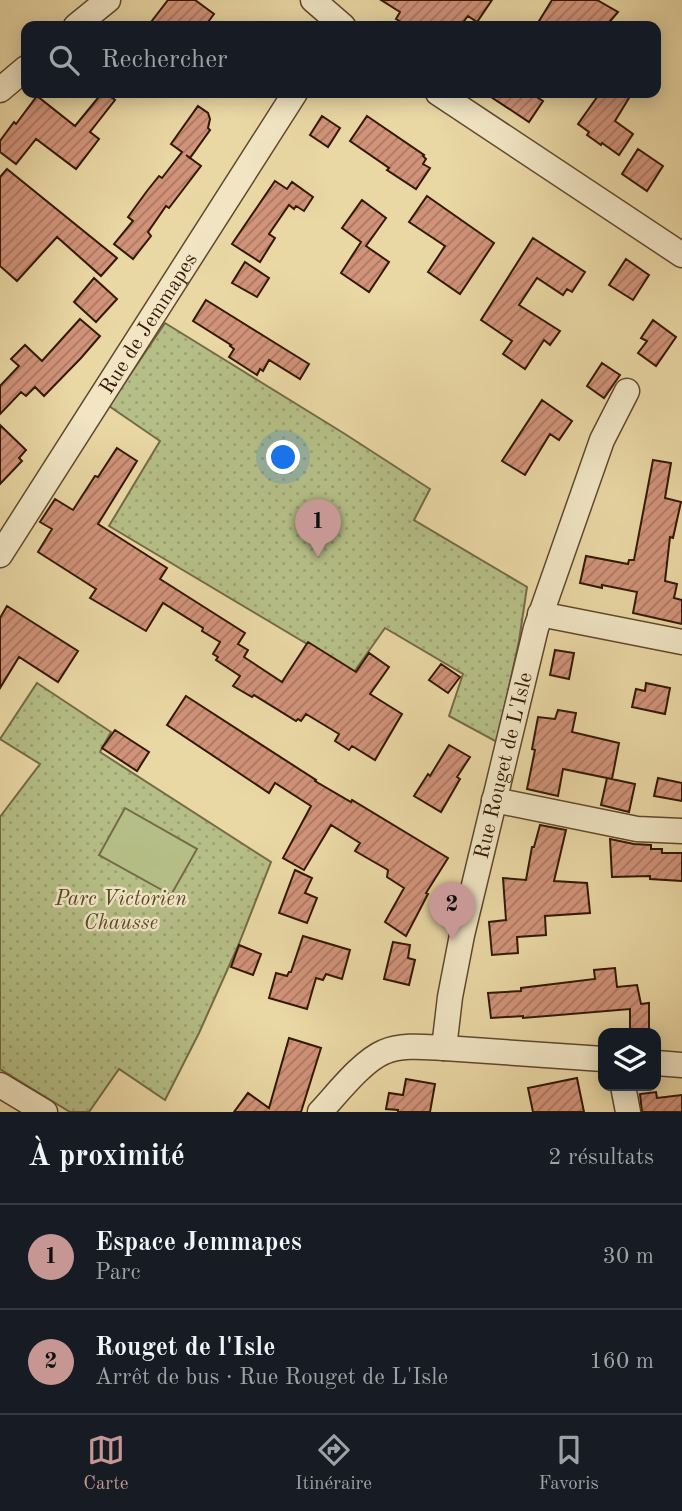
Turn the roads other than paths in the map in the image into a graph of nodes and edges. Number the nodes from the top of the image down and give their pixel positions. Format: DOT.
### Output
graph roads {
  1 [pos="108,0"];
  2 [pos="313,0"];
  3 [pos="82,21"];
  4 [pos="334,21"];
  5 [pos="21,72"];
  6 [pos="0,90"];
  7 [pos="292,98"];
  8 [pos="446,98"];
  9 [pos="682,255"];
  10 [pos="627,391"];
  11 [pos="0,555"];
  12 [pos="540,614"];
  13 [pos="682,642"];
  14 [pos="494,800"];
  15 [pos="682,831"];
  16 [pos="444,1048"];
  17 [pos="598,1059"];
  18 [pos="661,1063"];
  19 [pos="682,1065"];
  20 [pos="0,1085"];
  21 [pos="624,1091"];
  22 [pos="46,1112"];
  23 [pos="320,1112"];
  24 [pos="628,1112"];
  1 -- 3 [label="street"];
  2 -- 4 [label="street"];
  5 -- 6 [label="street"];
  7 -- 11 [label="street, Rue de Jemmapes"];
  8 -- 9 [label="street"];
  10 -- 12 [label="street, Rue Rouget de L'Isle"];
  12 -- 13 [label="street"];
  12 -- 14 [label="street, Rue Rouget de L'Isle"];
  14 -- 15 [label="street"];
  14 -- 16 [label="street, Rue Rouget de L'Isle"];
  16 -- 17 [label="street"];
  16 -- 23 [label="street"];
  18 -- 19 [label="street"];
  20 -- 22 [label="street"];
  21 -- 24 [label="street"];
}
